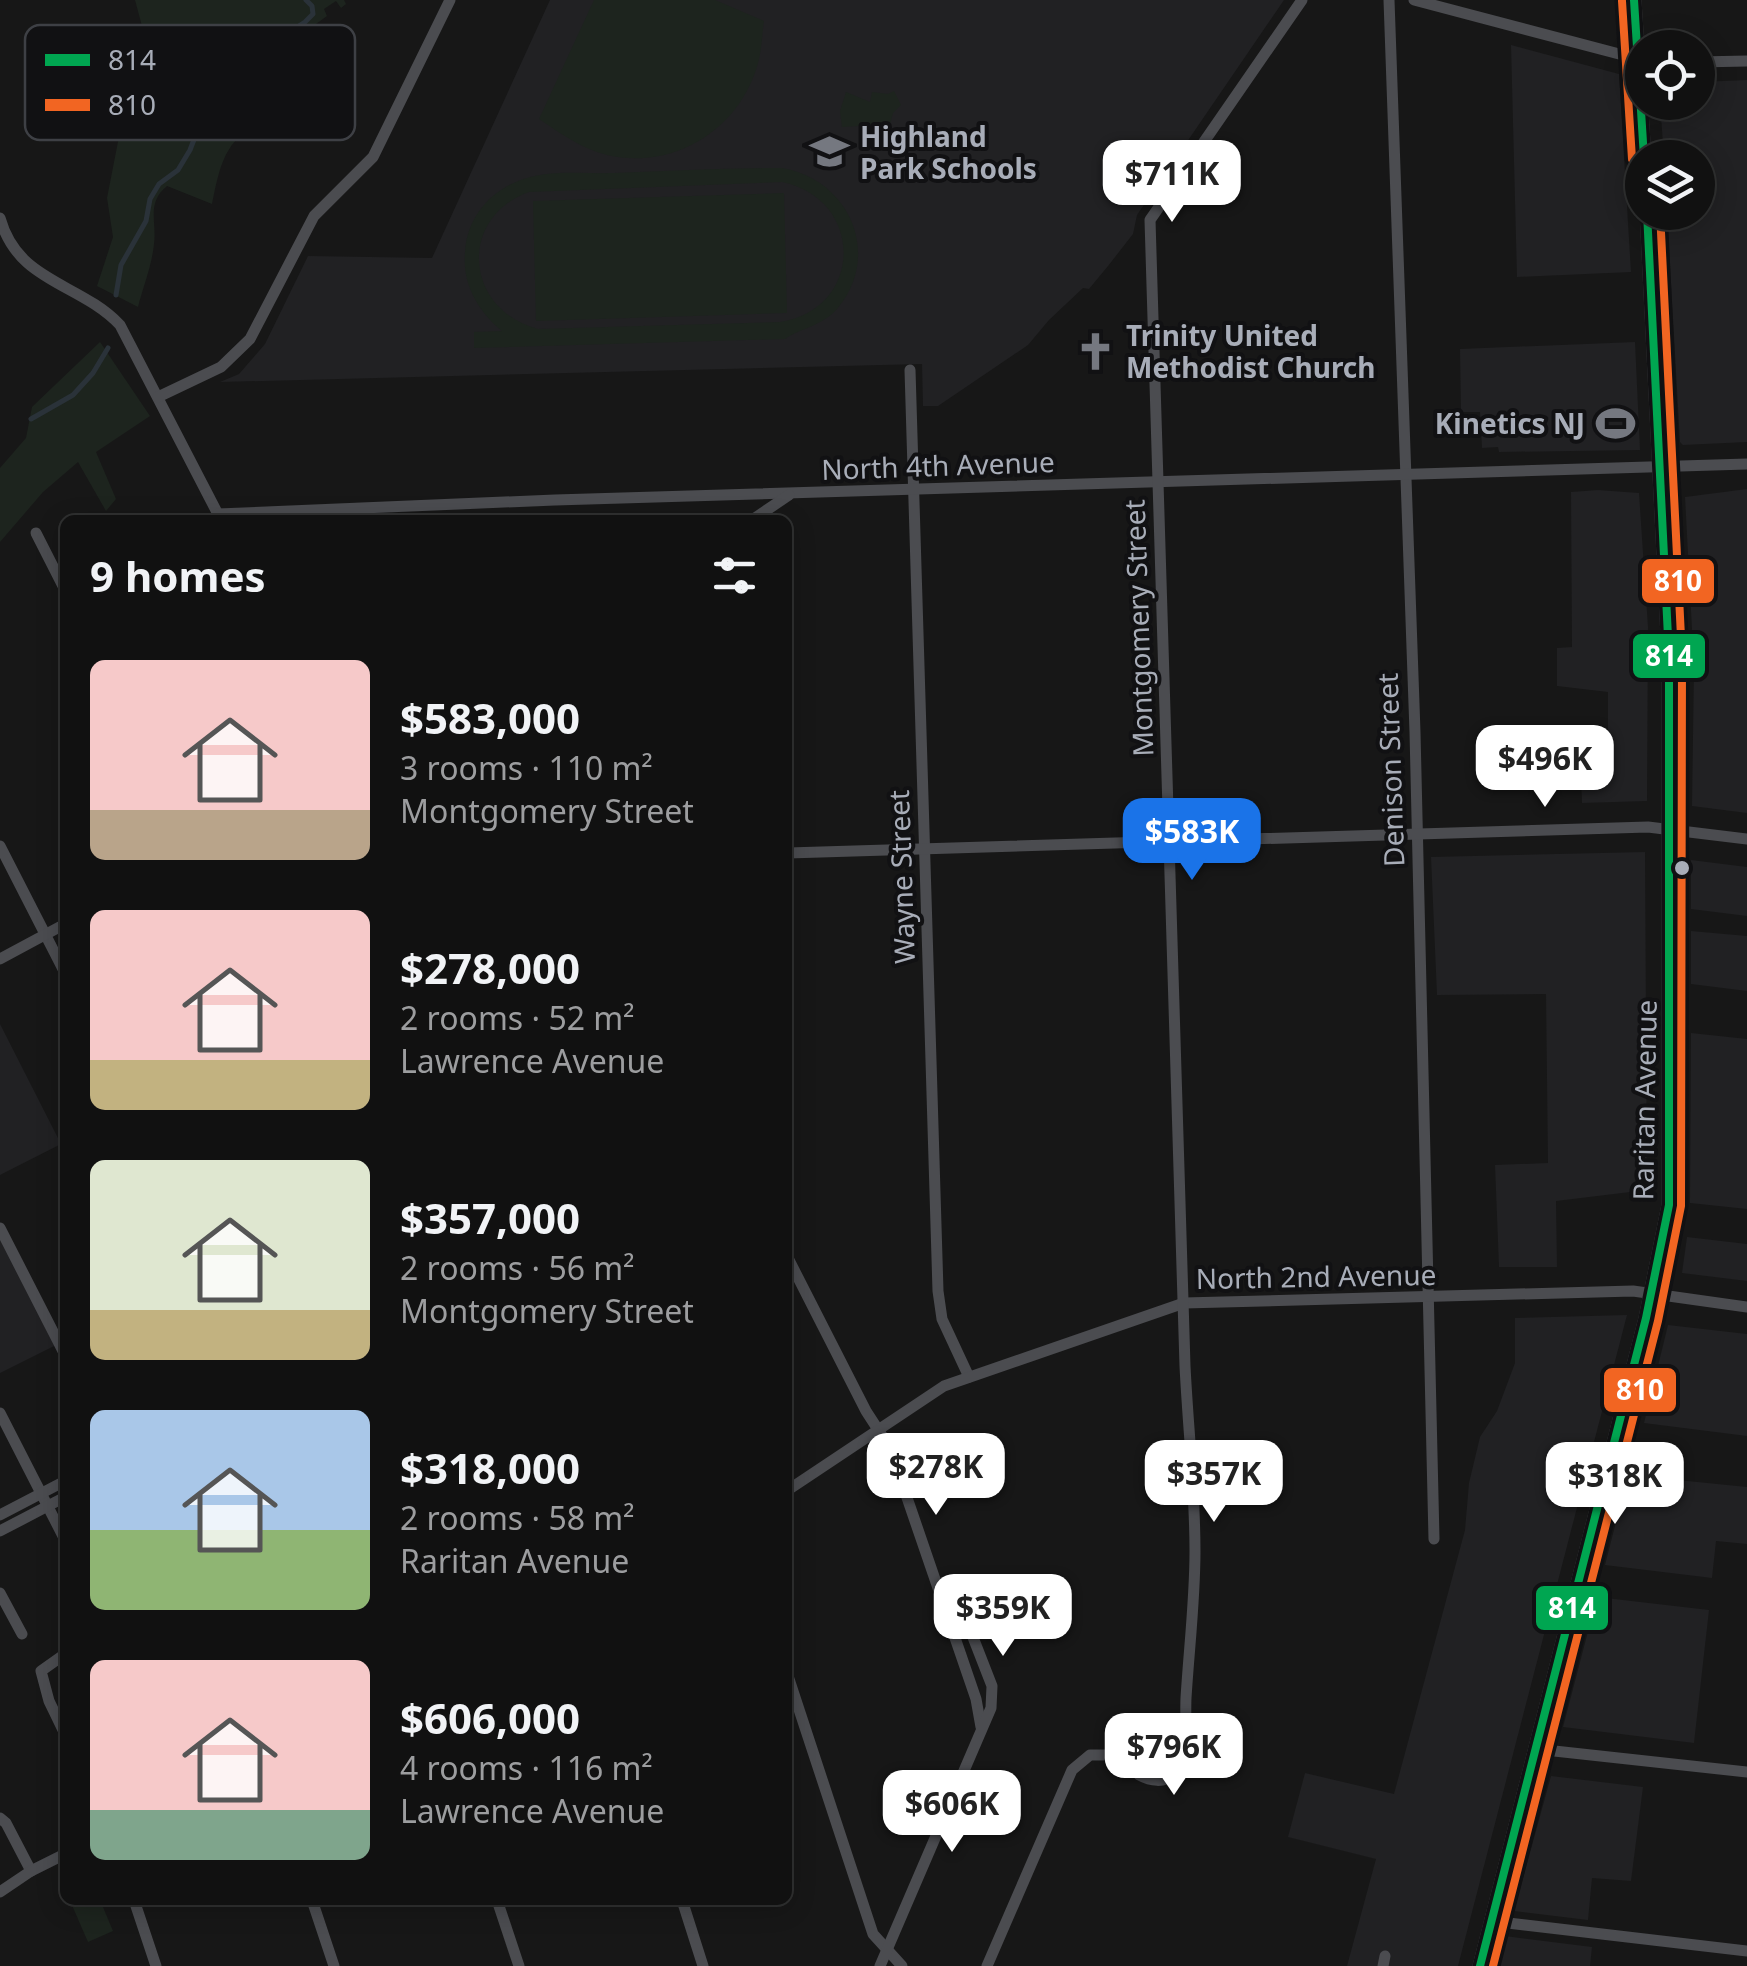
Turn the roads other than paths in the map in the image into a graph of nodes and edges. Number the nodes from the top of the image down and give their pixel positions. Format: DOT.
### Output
graph roads {
  1 [pos="450,0"];
  2 [pos="1302,0"];
  3 [pos="1390,0"];
  4 [pos="1414,0"];
  5 [pos="1634,0"];
  6 [pos="1638,30"];
  7 [pos="1625,56"];
  8 [pos="1747,60"];
  9 [pos="1715,61"];
  10 [pos="0,218"];
  11 [pos="1648,230"];
  12 [pos="910,370"];
  13 [pos="158,397"];
  14 [pos="1747,464"];
  15 [pos="1661,467"];
  16 [pos="1404,475"];
  17 [pos="1158,483"];
  18 [pos="913,491"];
  19 [pos="789,495"];
  20 [pos="218,515"];
  21 [pos="258,515"];
  22 [pos="759,515"];
  23 [pos="36,533"];
  24 [pos="60,580"];
  25 [pos="1670,830"];
  26 [pos="1417,834"];
  27 [pos="1747,839"];
  28 [pos="1170,841"];
  29 [pos="0,846"];
  30 [pos="926,851"];
  31 [pos="792,853"];
  32 [pos="60,926"];
  33 [pos="45,934"];
  34 [pos="0,959"];
  35 [pos="60,963"];
  36 [pos="0,1228"];
  37 [pos="792,1266"];
  38 [pos="1651,1295"];
  39 [pos="1430,1298"];
  40 [pos="1184,1304"];
  41 [pos="1747,1307"];
  42 [pos="60,1345"];
  43 [pos="968,1376"];
  44 [pos="0,1414"];
  45 [pos="879,1430"];
  46 [pos="60,1484"];
  47 [pos="792,1487"];
  48 [pos="42,1493"];
  49 [pos="60,1500"];
  50 [pos="48,1506"];
  51 [pos="0,1515"];
  52 [pos="60,1530"];
  53 [pos="0,1531"];
  54 [pos="1434,1539"];
  55 [pos="0,1593"];
  56 [pos="946,1610"];
  57 [pos="22,1634"];
  58 [pos="60,1658"];
  59 [pos="792,1688"];
  60 [pos="1184,1720"];
  61 [pos="60,1723"];
  62 [pos="981,1727"];
  63 [pos="1536,1749"];
  64 [pos="1130,1755"];
  65 [pos="1747,1772"];
  66 [pos="0,1818"];
  67 [pos="60,1857"];
  68 [pos="30,1872"];
  69 [pos="0,1892"];
  70 [pos="136,1905"];
  71 [pos="314,1905"];
  72 [pos="499,1905"];
  73 [pos="684,1905"];
  74 [pos="1492,1921"];
  75 [pos="887,1950"];
  76 [pos="1747,1950"];
  77 [pos="156,1966"];
  78 [pos="334,1966"];
  79 [pos="518,1966"];
  80 [pos="703,1966"];
  81 [pos="880,1966"];
  82 [pos="902,1966"];
  83 [pos="986,1966"];
  84 [pos="1480,1966"];
  1 -- 13 [label="street"];
  2 -- 17 [label="street, Montgomery Street"];
  3 -- 16 [label="street, Denison Street"];
  4 -- 7 [label="street"];
  5 -- 6 [label="main road"];
  8 -- 9 [label="street"];
  10 -- 13 [label="street"];
  11 -- 15 [label="main road, Raritan Avenue"];
  12 -- 18 [label="street, Wayne Street"];
  13 -- 20 [label="street"];
  14 -- 15 [label="street, North 4th Avenue"];
  15 -- 16 [label="street, North 4th Avenue"];
  15 -- 25 [label="main road, Raritan Avenue"];
  16 -- 17 [label="street, North 4th Avenue"];
  16 -- 26 [label="street, Denison Street"];
  17 -- 18 [label="street, North 4th Avenue"];
  17 -- 28 [label="street, Montgomery Street"];
  18 -- 19 [label="street, North 4th Avenue"];
  18 -- 30 [label="street, Wayne Street"];
  19 -- 21 [label="street, North 4th Avenue"];
  19 -- 22 [label="street"];
  23 -- 24 [label="street"];
  25 -- 26 [label="street"];
  25 -- 27 [label="street"];
  25 -- 38 [label="main road, Raritan Avenue"];
  26 -- 28 [label="street"];
  26 -- 39 [label="street, Denison Street"];
  28 -- 30 [label="street"];
  28 -- 40 [label="street, Montgomery Street"];
  29 -- 33 [label="street"];
  30 -- 31 [label="street"];
  30 -- 43 [label="street, Wayne Street"];
  32 -- 33 [label="street"];
  33 -- 34 [label="street"];
  33 -- 35 [label="street"];
  36 -- 42 [label="street"];
  37 -- 45 [label="street"];
  38 -- 39 [label="street, North 2nd Avenue"];
  38 -- 41 [label="street, North 2nd Avenue"];
  38 -- 63 [label="main road, Raritan Avenue"];
  39 -- 40 [label="street, North 2nd Avenue"];
  39 -- 54 [label="street, Denison Street"];
  40 -- 43 [label="street, North 2nd Avenue"];
  40 -- 60 [label="street, Montgomery Street"];
  43 -- 45 [label="street, North 2nd Avenue"];
  44 -- 48 [label="street"];
  45 -- 47 [label="street, North 2nd Avenue"];
  45 -- 56 [label="street"];
  46 -- 48 [label="street"];
  48 -- 50 [label="street"];
  48 -- 51 [label="street"];
  49 -- 50 [label="street"];
  50 -- 52 [label="street"];
  50 -- 53 [label="street"];
  55 -- 57 [label="street"];
  56 -- 62 [label="street"];
  56 -- 62 [label="street"];
  58 -- 61 [label="street"];
  59 -- 75 [label="street"];
  60 -- 64 [label="street"];
  60 -- 64 [label="street, Montgomery Street"];
  62 -- 75 [label="street"];
  63 -- 65 [label="street"];
  63 -- 74 [label="main road, Raritan Avenue"];
  64 -- 83 [label="street"];
  66 -- 68 [label="street"];
  67 -- 68 [label="street"];
  68 -- 69 [label="street"];
  70 -- 77 [label="street"];
  71 -- 78 [label="street"];
  72 -- 79 [label="street"];
  73 -- 80 [label="street"];
  74 -- 76 [label="street"];
  74 -- 84 [label="main road, Raritan Avenue"];
  75 -- 81 [label="street"];
  75 -- 82 [label="street"];
}
